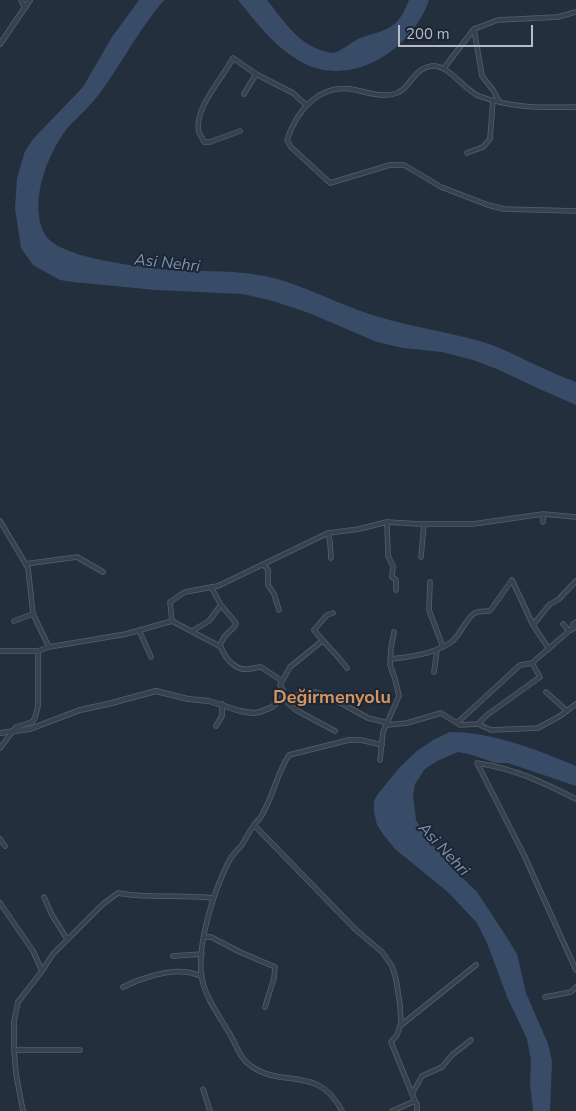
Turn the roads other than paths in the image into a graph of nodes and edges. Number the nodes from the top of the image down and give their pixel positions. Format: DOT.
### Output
graph roads {
  1 [pos="21,0"];
  2 [pos="30,0"];
  3 [pos="25,8"];
  4 [pos="576,12"];
  5 [pos="474,29"];
  6 [pos="0,44"];
  7 [pos="444,68"];
  8 [pos="256,74"];
  9 [pos="244,94"];
  10 [pos="492,100"];
  11 [pos="499,101"];
  12 [pos="306,105"];
  13 [pos="576,107"];
  14 [pos="240,131"];
  15 [pos="467,153"];
  16 [pos="576,210"];
  17 [pos="543,514"];
  18 [pos="576,517"];
  19 [pos="0,520"];
  20 [pos="387,522"];
  21 [pos="543,522"];
  22 [pos="424,524"];
  23 [pos="328,533"];
  24 [pos="331,558"];
  25 [pos="422,558"];
  26 [pos="25,564"];
  27 [pos="264,565"];
  28 [pos="103,572"];
  29 [pos="576,581"];
  30 [pos="430,582"];
  31 [pos="211,587"];
  32 [pos="396,590"];
  33 [pos="221,605"];
  34 [pos="279,610"];
  35 [pos="333,613"];
  36 [pos="33,614"];
  37 [pos="575,620"];
  38 [pos="14,621"];
  39 [pos="172,621"];
  40 [pos="563,624"];
  41 [pos="533,625"];
  42 [pos="576,628"];
  43 [pos="139,630"];
  44 [pos="192,631"];
  45 [pos="570,631"];
  46 [pos="394,632"];
  47 [pos="322,641"];
  48 [pos="219,646"];
  49 [pos="443,646"];
  50 [pos="50,648"];
  51 [pos="549,649"];
  52 [pos="437,650"];
  53 [pos="0,651"];
  54 [pos="38,651"];
  55 [pos="151,657"];
  56 [pos="390,659"];
  57 [pos="532,663"];
  58 [pos="347,668"];
  59 [pos="434,672"];
  60 [pos="282,681"];
  61 [pos="546,692"];
  62 [pos="282,698"];
  63 [pos="222,704"];
  64 [pos="576,704"];
  65 [pos="567,711"];
  66 [pos="457,723"];
  67 [pos="387,724"];
  68 [pos="478,724"];
  69 [pos="216,726"];
  70 [pos="335,731"];
  71 [pos="12,732"];
  72 [pos="0,733"];
  73 [pos="382,745"];
  74 [pos="0,748"];
  75 [pos="380,760"];
  76 [pos="576,800"];
  77 [pos="254,825"];
  78 [pos="0,838"];
  79 [pos="5,846"];
  80 [pos="44,897"];
  81 [pos="213,898"];
  82 [pos="0,904"];
  83 [pos="204,937"];
  84 [pos="67,939"];
  85 [pos="202,954"];
  86 [pos="173,956"];
  87 [pos="476,966"];
  88 [pos="576,970"];
  89 [pos="42,971"];
  90 [pos="202,976"];
  91 [pos="123,987"];
  92 [pos="576,987"];
  93 [pos="546,997"];
  94 [pos="265,1007"];
  95 [pos="400,1026"];
  96 [pos="471,1040"];
  97 [pos="14,1050"];
  98 [pos="80,1050"];
  99 [pos="203,1090"];
  100 [pos="412,1094"];
  101 [pos="415,1101"];
  102 [pos="24,1111"];
  103 [pos="210,1111"];
  104 [pos="342,1111"];
  105 [pos="392,1111"];
  106 [pos="418,1111"];
  1 -- 3 [label="street"];
  2 -- 3 [label="street"];
  3 -- 6 [label="street"];
  4 -- 5 [label="street"];
  5 -- 7 [label="street"];
  5 -- 11 [label="street"];
  7 -- 10 [label="street"];
  7 -- 12 [label="street"];
  8 -- 9 [label="street"];
  8 -- 12 [label="street"];
  8 -- 14 [label="street"];
  10 -- 11 [label="street"];
  10 -- 15 [label="street"];
  11 -- 13 [label="street"];
  12 -- 16 [label="street"];
  17 -- 18 [label="street"];
  17 -- 21 [label="street"];
  17 -- 22 [label="street"];
  19 -- 26 [label="street"];
  20 -- 22 [label="street"];
  20 -- 23 [label="street"];
  20 -- 32 [label="street"];
  22 -- 25 [label="street"];
  23 -- 24 [label="street"];
  23 -- 27 [label="street"];
  26 -- 28 [label="street"];
  26 -- 36 [label="street"];
  27 -- 31 [label="street"];
  27 -- 34 [label="street"];
  29 -- 41 [label="street"];
  30 -- 49 [label="street"];
  31 -- 33 [label="street"];
  31 -- 39 [label="street"];
  33 -- 44 [label="street"];
  33 -- 48 [label="street"];
  35 -- 47 [label="street"];
  36 -- 38 [label="street"];
  36 -- 50 [label="street"];
  37 -- 45 [label="street"];
  39 -- 43 [label="street"];
  39 -- 44 [label="street"];
  40 -- 45 [label="street"];
  41 -- 49 [label="street"];
  41 -- 51 [label="street"];
  42 -- 45 [label="street"];
  43 -- 50 [label="street"];
  43 -- 55 [label="street"];
  44 -- 48 [label="street"];
  45 -- 51 [label="street"];
  46 -- 56 [label="street"];
  47 -- 58 [label="street"];
  47 -- 60 [label="street"];
  48 -- 60 [label="street"];
  49 -- 52 [label="street"];
  50 -- 54 [label="street"];
  51 -- 57 [label="street"];
  52 -- 56 [label="street"];
  52 -- 59 [label="street"];
  53 -- 54 [label="street"];
  54 -- 71 [label="street"];
  56 -- 67 [label="street"];
  57 -- 66 [label="street"];
  57 -- 68 [label="street"];
  60 -- 62 [label="street"];
  61 -- 65 [label="street"];
  62 -- 63 [label="street"];
  62 -- 67 [label="street"];
  62 -- 70 [label="street"];
  63 -- 69 [label="street"];
  63 -- 71 [label="street"];
  64 -- 65 [label="street"];
  65 -- 68 [label="street"];
  66 -- 67 [label="street"];
  66 -- 68 [label="street"];
  67 -- 73 [label="street"];
  71 -- 72 [label="street"];
  71 -- 74 [label="street"];
  73 -- 75 [label="street"];
  73 -- 77 [label="street"];
  76 -- 88 [label="street"];
  77 -- 81 [label="street"];
  77 -- 95 [label="street"];
  78 -- 79 [label="street"];
  80 -- 84 [label="street"];
  81 -- 83 [label="street"];
  81 -- 84 [label="street"];
  82 -- 89 [label="street"];
  83 -- 85 [label="street"];
  83 -- 94 [label="street"];
  84 -- 89 [label="street"];
  85 -- 86 [label="street"];
  85 -- 90 [label="street"];
  87 -- 95 [label="street"];
  89 -- 97 [label="street"];
  90 -- 91 [label="street"];
  90 -- 104 [label="street"];
  92 -- 93 [label="street"];
  95 -- 100 [label="street"];
  96 -- 100 [label="street"];
  97 -- 98 [label="street"];
  97 -- 102 [label="street"];
  99 -- 103 [label="street"];
  100 -- 101 [label="street"];
  101 -- 105 [label="street"];
  101 -- 106 [label="street"];
}
